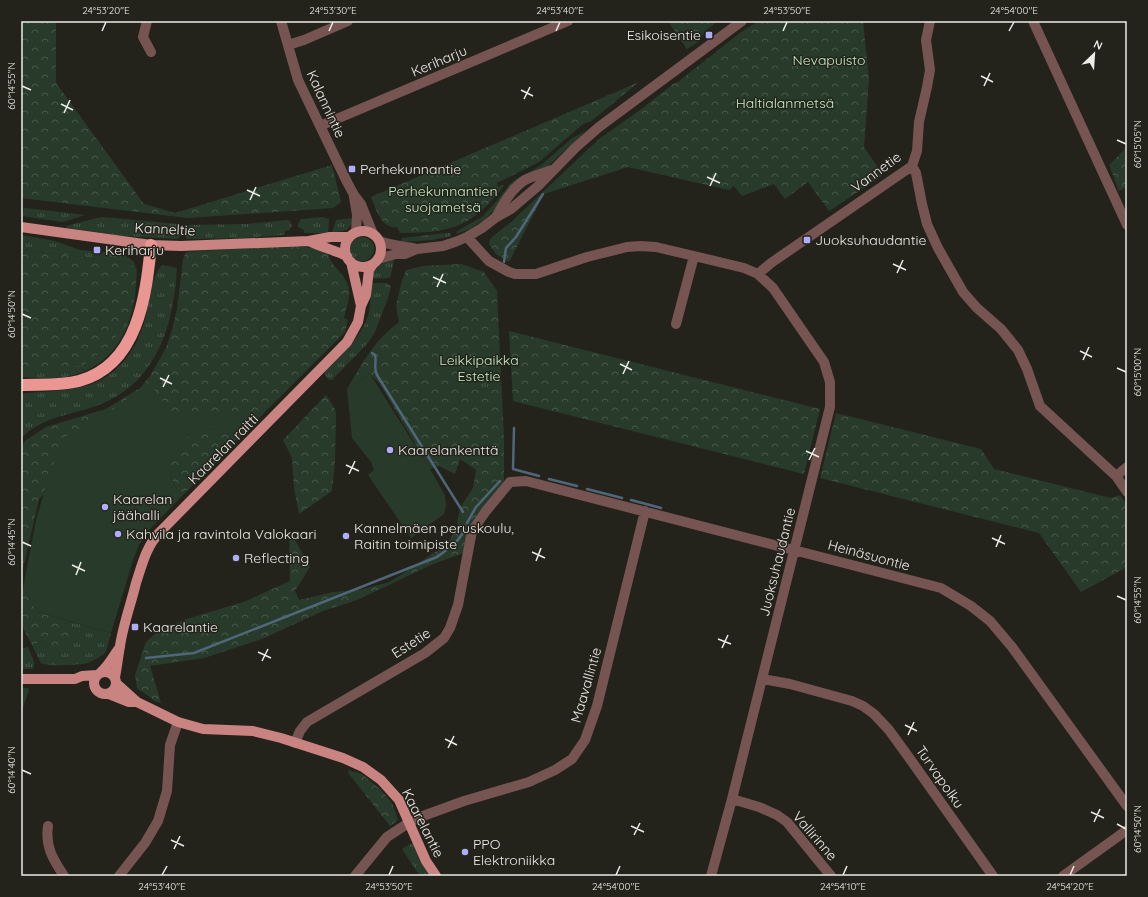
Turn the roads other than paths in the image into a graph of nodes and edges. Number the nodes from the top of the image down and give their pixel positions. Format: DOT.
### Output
graph roads {
  1 [pos="147,21"];
  2 [pos="281,21"];
  3 [pos="348,21"];
  4 [pos="568,21"];
  5 [pos="742,21"];
  6 [pos="930,21"];
  7 [pos="1033,21"];
  8 [pos="288,44"];
  9 [pos="151,52"];
  10 [pos="320,126"];
  11 [pos="912,166"];
  12 [pos="354,195"];
  13 [pos="1127,225"];
  14 [pos="21,227"];
  15 [pos="352,235"];
  16 [pos="376,237"];
  17 [pos="467,237"];
  18 [pos="309,241"];
  19 [pos="151,245"];
  20 [pos="417,249"];
  21 [pos="694,256"];
  22 [pos="349,259"];
  23 [pos="375,261"];
  24 [pos="758,274"];
  25 [pos="361,306"];
  26 [pos="676,324"];
  27 [pos="21,385"];
  28 [pos="1127,468"];
  29 [pos="1116,476"];
  30 [pos="510,482"];
  31 [pos="1127,492"];
  32 [pos="645,511"];
  33 [pos="794,549"];
  34 [pos="120,647"];
  35 [pos="99,674"];
  36 [pos="21,679"];
  37 [pos="74,679"];
  38 [pos="762,679"];
  39 [pos="116,680"];
  40 [pos="94,687"];
  41 [pos="109,694"];
  42 [pos="137,702"];
  43 [pos="178,722"];
  44 [pos="295,743"];
  45 [pos="732,799"];
  46 [pos="1127,806"];
  47 [pos="410,822"];
  48 [pos="48,826"];
  49 [pos="1127,830"];
  50 [pos="64,876"];
  51 [pos="119,876"];
  52 [pos="355,876"];
  53 [pos="436,876"];
  54 [pos="711,876"];
  55 [pos="830,876"];
  56 [pos="993,876"];
  57 [pos="1063,876"];
  1 -- 9 [label="street"];
  2 -- 8 [label="street, Kalannintie"];
  3 -- 8 [label="street"];
  4 -- 10 [label="street, Keriharju"];
  5 -- 17 [label="street"];
  6 -- 11 [label="street, Vannetie"];
  7 -- 13 [label="street"];
  8 -- 10 [label="street, Kalannintie"];
  10 -- 12 [label="street, Kalannintie"];
  11 -- 24 [label="street, Vannetie"];
  11 -- 29 [label="street"];
  12 -- 15 [label="street, Kalannintie"];
  12 -- 16 [label="street, Kalannintie"];
  14 -- 19 [label="main road, Kanneltie"];
  15 -- 16 [label="main road"];
  15 -- 18 [label="main road, Kanneltie"];
  15 -- 22 [label="main road"];
  16 -- 20 [label="street"];
  16 -- 23 [label="main road"];
  17 -- 20 [label="street"];
  17 -- 21 [label="street, Juoksuhaudantie"];
  18 -- 19 [label="main road, Kanneltie"];
  18 -- 22 [label="main road, Kanneltie"];
  19 -- 27 [label="highway"];
  20 -- 23 [label="street"];
  21 -- 24 [label="street, Juoksuhaudantie"];
  21 -- 26 [label="street"];
  22 -- 23 [label="main road"];
  22 -- 25 [label="main road, Kaarelan raitti"];
  23 -- 25 [label="main road, Kaarelan raitti"];
  24 -- 33 [label="street, Juoksuhaudantie"];
  25 -- 34 [label="main road, Kaarelan raitti"];
  28 -- 29 [label="street"];
  29 -- 31 [label="street"];
  30 -- 32 [label="street, Heinäsuontie"];
  30 -- 44 [label="street, Estetie"];
  32 -- 33 [label="street, Heinäsuontie"];
  32 -- 47 [label="street, Maavallintie"];
  33 -- 38 [label="street, Juoksuhaudantie"];
  33 -- 46 [label="street, Heinäsuontie"];
  34 -- 35 [label="main road, Kaarelan raitti"];
  34 -- 39 [label="main road, Kaarelan raitti"];
  35 -- 37 [label="main road"];
  35 -- 39 [label="main road"];
  35 -- 40 [label="main road"];
  36 -- 37 [label="main road"];
  37 -- 40 [label="main road"];
  38 -- 45 [label="street, Juoksuhaudantie"];
  38 -- 56 [label="street, Turvapolku"];
  39 -- 41 [label="main road"];
  39 -- 42 [label="main road, Kaarelantie"];
  40 -- 41 [label="main road"];
  41 -- 42 [label="main road, Kaarelantie"];
  42 -- 43 [label="main road, Kaarelantie"];
  43 -- 44 [label="main road, Kaarelantie"];
  43 -- 51 [label="street"];
  44 -- 47 [label="main road, Kaarelantie"];
  45 -- 54 [label="street, Juoksuhaudantie"];
  45 -- 55 [label="street, Vallirinne"];
  47 -- 52 [label="street, Maavallintie"];
  47 -- 53 [label="main road, Kaarelantie"];
  48 -- 50 [label="street"];
  49 -- 57 [label="street"];
}
